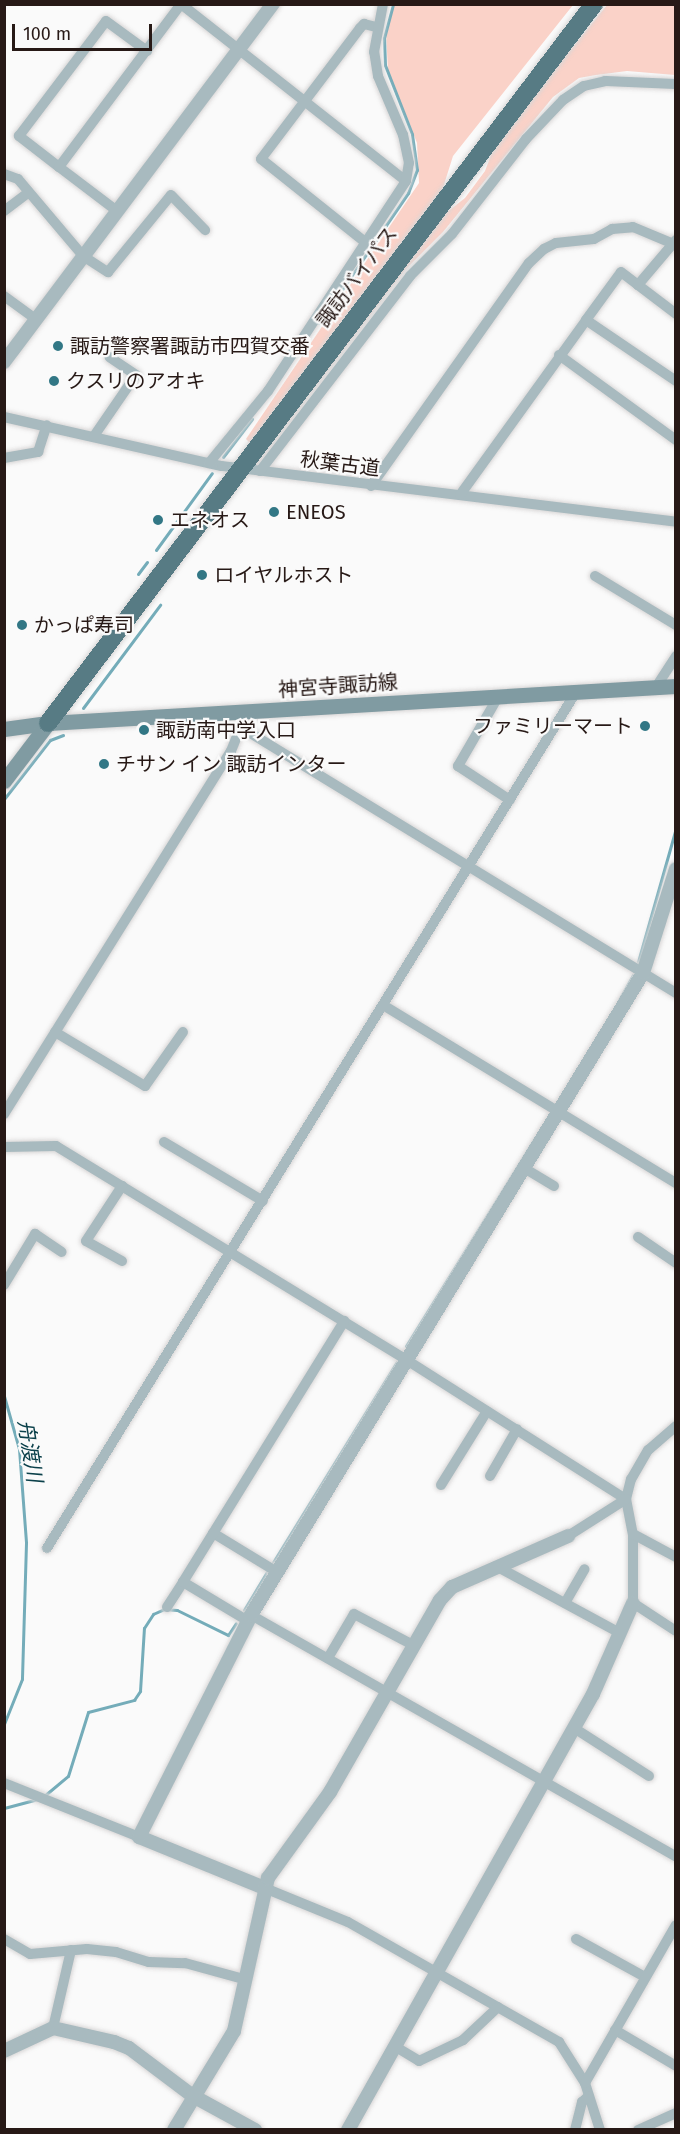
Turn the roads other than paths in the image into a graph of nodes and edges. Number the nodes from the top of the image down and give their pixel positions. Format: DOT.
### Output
graph roads {
  1 [pos="181,4"];
  2 [pos="273,4"];
  3 [pos="383,4"];
  4 [pos="594,4"];
  5 [pos="376,27"];
  6 [pos="240,49"];
  7 [pos="147,51"];
  8 [pos="675,84"];
  9 [pos="306,100"];
  10 [pos="59,167"];
  11 [pos="4,174"];
  12 [pos="406,181"];
  13 [pos="29,192"];
  14 [pos="4,211"];
  15 [pos="117,211"];
  16 [pos="205,230"];
  17 [pos="365,242"];
  18 [pos="675,243"];
  19 [pos="83,256"];
  20 [pos="638,285"];
  21 [pos="4,296"];
  22 [pos="675,314"];
  23 [pos="36,319"];
  24 [pos="586,320"];
  25 [pos="559,355"];
  26 [pos="109,357"];
  27 [pos="4,362"];
  28 [pos="675,381"];
  29 [pos="4,417"];
  30 [pos="47,425"];
  31 [pos="94,436"];
  32 [pos="675,440"];
  33 [pos="4,458"];
  34 [pos="210,463"];
  35 [pos="238,468"];
  36 [pos="260,471"];
  37 [pos="371,486"];
  38 [pos="460,495"];
  39 [pos="675,522"];
  40 [pos="595,576"];
  41 [pos="675,625"];
  42 [pos="675,656"];
  43 [pos="675,686"];
  44 [pos="656,687"];
  45 [pos="576,692"];
  46 [pos="498,697"];
  47 [pos="244,721"];
  48 [pos="48,723"];
  49 [pos="4,729"];
  50 [pos="4,781"];
  51 [pos="510,800"];
  52 [pos="467,865"];
  53 [pos="675,869"];
  54 [pos="643,973"];
  55 [pos="675,993"];
  56 [pos="383,1005"];
  57 [pos="55,1032"];
  58 [pos="183,1032"];
  59 [pos="559,1112"];
  60 [pos="4,1114"];
  61 [pos="164,1142"];
  62 [pos="4,1147"];
  63 [pos="524,1168"];
  64 [pos="675,1184"];
  65 [pos="122,1186"];
  66 [pos="554,1186"];
  67 [pos="263,1201"];
  68 [pos="638,1237"];
  69 [pos="230,1251"];
  70 [pos="62,1252"];
  71 [pos="122,1261"];
  72 [pos="675,1263"];
  73 [pos="4,1286"];
  74 [pos="344,1321"];
  75 [pos="405,1359"];
  76 [pos="487,1411"];
  77 [pos="675,1426"];
  78 [pos="518,1429"];
  79 [pos="489,1476"];
  80 [pos="441,1485"];
  81 [pos="626,1499"];
  82 [pos="213,1533"];
  83 [pos="633,1534"];
  84 [pos="567,1536"];
  85 [pos="47,1548"];
  86 [pos="675,1557"];
  87 [pos="496,1566"];
  88 [pos="585,1569"];
  89 [pos="276,1572"];
  90 [pos="183,1582"];
  91 [pos="565,1603"];
  92 [pos="633,1603"];
  93 [pos="167,1607"];
  94 [pos="249,1618"];
  95 [pos="675,1631"];
  96 [pos="620,1633"];
  97 [pos="413,1645"];
  98 [pos="328,1658"];
  99 [pos="386,1691"];
  100 [pos="573,1728"];
  101 [pos="649,1776"];
  102 [pos="544,1782"];
  103 [pos="4,1783"];
  104 [pos="139,1837"];
  105 [pos="675,1856"];
  106 [pos="267,1889"];
  107 [pos="675,1925"];
  108 [pos="4,1939"];
  109 [pos="576,1939"];
  110 [pos="71,1950"];
  111 [pos="438,1972"];
  112 [pos="645,1977"];
  113 [pos="247,1980"];
  114 [pos="498,2007"];
  115 [pos="53,2028"];
  116 [pos="615,2030"];
  117 [pos="396,2047"];
  118 [pos="4,2051"];
  119 [pos="675,2066"];
  120 [pos="585,2083"];
  121 [pos="193,2096"];
  122 [pos="589,2096"];
  123 [pos="675,2113"];
  124 [pos="174,2130"];
  125 [pos="255,2130"];
  126 [pos="348,2130"];
  127 [pos="575,2130"];
  128 [pos="600,2130"];
  129 [pos="638,2130"];
  1 -- 6 [label="street"];
  1 -- 7 [label="street"];
  2 -- 6 [label="street"];
  3 -- 5 [label="street"];
  4 -- 35 [label="highway, 諏訪バイパス"];
  5 -- 9 [label="street"];
  5 -- 12 [label="street"];
  6 -- 9 [label="street"];
  6 -- 15 [label="street"];
  7 -- 10 [label="street"];
  7 -- 10 [label="street"];
  8 -- 36 [label="street"];
  9 -- 12 [label="street"];
  9 -- 17 [label="street"];
  10 -- 15 [label="street"];
  11 -- 13 [label="street"];
  12 -- 17 [label="street"];
  13 -- 14 [label="street"];
  13 -- 19 [label="street"];
  15 -- 19 [label="street"];
  16 -- 19 [label="street"];
  17 -- 34 [label="street"];
  18 -- 20 [label="street"];
  18 -- 37 [label="street"];
  19 -- 23 [label="street"];
  20 -- 22 [label="street"];
  20 -- 24 [label="street"];
  21 -- 23 [label="street"];
  23 -- 27 [label="street"];
  24 -- 25 [label="street"];
  24 -- 28 [label="street"];
  25 -- 32 [label="street"];
  25 -- 38 [label="street"];
  26 -- 31 [label="street"];
  29 -- 30 [label="street, 秋葉古道"];
  30 -- 31 [label="street, 秋葉古道"];
  30 -- 33 [label="street"];
  31 -- 34 [label="street, 秋葉古道"];
  34 -- 35 [label="street, 秋葉古道"];
  35 -- 36 [label="street, 秋葉古道"];
  35 -- 48 [label="highway, 諏訪バイパス"];
  36 -- 37 [label="street, 秋葉古道"];
  37 -- 38 [label="street, 秋葉古道"];
  38 -- 39 [label="street, 秋葉古道"];
  40 -- 41 [label="street"];
  42 -- 44 [label="street"];
  43 -- 44 [label="main road, 神宮寺諏訪線"];
  44 -- 45 [label="main road, 神宮寺諏訪線"];
  45 -- 46 [label="main road, 神宮寺諏訪線"];
  45 -- 51 [label="street"];
  46 -- 47 [label="main road, 神宮寺諏訪線"];
  46 -- 51 [label="street"];
  47 -- 48 [label="main road, 神宮寺諏訪線"];
  47 -- 52 [label="street"];
  47 -- 57 [label="street"];
  48 -- 49 [label="main road, 神宮寺諏訪線"];
  48 -- 50 [label="main road"];
  51 -- 52 [label="street"];
  52 -- 54 [label="street"];
  52 -- 56 [label="street"];
  53 -- 54 [label="street"];
  54 -- 55 [label="street"];
  54 -- 59 [label="street"];
  56 -- 59 [label="street"];
  56 -- 67 [label="street"];
  57 -- 58 [label="street"];
  57 -- 60 [label="street"];
  59 -- 63 [label="street"];
  59 -- 64 [label="street"];
  61 -- 67 [label="street"];
  62 -- 65 [label="street"];
  63 -- 66 [label="street"];
  63 -- 75 [label="street"];
  65 -- 69 [label="street"];
  65 -- 71 [label="street"];
  67 -- 69 [label="street"];
  68 -- 72 [label="street"];
  69 -- 74 [label="street"];
  69 -- 85 [label="street"];
  70 -- 73 [label="street"];
  74 -- 75 [label="street"];
  74 -- 82 [label="street"];
  75 -- 76 [label="street"];
  75 -- 89 [label="street"];
  76 -- 78 [label="street"];
  76 -- 80 [label="street"];
  77 -- 81 [label="street"];
  78 -- 79 [label="street"];
  78 -- 81 [label="street"];
  81 -- 83 [label="street"];
  81 -- 84 [label="street"];
  82 -- 89 [label="street"];
  82 -- 90 [label="street"];
  83 -- 86 [label="street"];
  83 -- 92 [label="street"];
  84 -- 87 [label="street"];
  87 -- 91 [label="street"];
  87 -- 97 [label="street"];
  88 -- 91 [label="street"];
  89 -- 94 [label="street"];
  90 -- 93 [label="street"];
  90 -- 94 [label="street"];
  91 -- 96 [label="street"];
  92 -- 95 [label="street"];
  92 -- 96 [label="street"];
  94 -- 98 [label="street"];
  94 -- 104 [label="street"];
  96 -- 100 [label="street"];
  97 -- 98 [label="street"];
  97 -- 99 [label="street"];
  98 -- 99 [label="street"];
  99 -- 102 [label="street"];
  99 -- 106 [label="street"];
  100 -- 101 [label="street"];
  100 -- 102 [label="street"];
  102 -- 105 [label="street"];
  102 -- 111 [label="street"];
  103 -- 104 [label="street"];
  104 -- 106 [label="street"];
  106 -- 111 [label="street"];
  106 -- 113 [label="street"];
  107 -- 112 [label="street"];
  108 -- 110 [label="street"];
  109 -- 112 [label="street"];
  110 -- 113 [label="street"];
  110 -- 115 [label="street"];
  111 -- 114 [label="street"];
  111 -- 117 [label="street"];
  112 -- 116 [label="street"];
  113 -- 121 [label="street"];
  114 -- 117 [label="street"];
  114 -- 120 [label="street"];
  115 -- 118 [label="street"];
  115 -- 121 [label="street"];
  116 -- 119 [label="street"];
  116 -- 120 [label="street"];
  117 -- 126 [label="street"];
  120 -- 122 [label="street"];
  121 -- 124 [label="street"];
  121 -- 125 [label="street"];
  122 -- 127 [label="street"];
  122 -- 128 [label="street"];
  123 -- 129 [label="street"];
}
